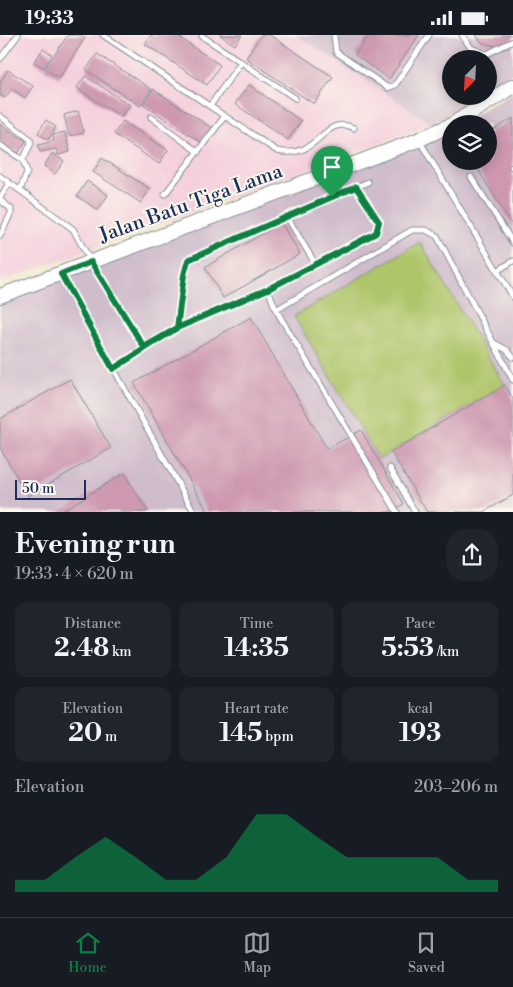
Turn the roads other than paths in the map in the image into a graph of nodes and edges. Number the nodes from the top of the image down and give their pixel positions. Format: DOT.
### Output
graph roads {
  1 [pos="18,35"];
  2 [pos="103,35"];
  3 [pos="334,35"];
  4 [pos="429,35"];
  5 [pos="462,35"];
  6 [pos="202,36"];
  7 [pos="513,41"];
  8 [pos="0,59"];
  9 [pos="240,62"];
  10 [pos="513,86"];
  11 [pos="295,98"];
  12 [pos="210,106"];
  13 [pos="466,115"];
  14 [pos="0,116"];
  15 [pos="151,117"];
  16 [pos="225,117"];
  17 [pos="354,128"];
  18 [pos="442,129"];
  19 [pos="418,140"];
  20 [pos="0,145"];
  21 [pos="198,152"];
  22 [pos="22,160"];
  23 [pos="0,176"];
  24 [pos="471,177"];
  25 [pos="368,182"];
  26 [pos="10,183"];
  27 [pos="356,187"];
  28 [pos="20,190"];
  29 [pos="165,194"];
  30 [pos="0,199"];
  31 [pos="287,217"];
  32 [pos="0,236"];
  33 [pos="513,243"];
  34 [pos="513,261"];
  35 [pos="91,262"];
  36 [pos="316,265"];
  37 [pos="497,271"];
  38 [pos="61,274"];
  39 [pos="268,289"];
  40 [pos="0,296"];
  41 [pos="513,297"];
  42 [pos="276,310"];
  43 [pos="177,328"];
  44 [pos="494,343"];
  45 [pos="144,347"];
  46 [pos="513,357"];
  47 [pos="113,369"];
  48 [pos="513,380"];
  49 [pos="390,468"];
  50 [pos="194,512"];
  51 [pos="397,512"];
  52 [pos="415,512"];
  1 -- 8 [label="lane"];
  2 -- 12 [label="lane"];
  3 -- 4 [label="lane"];
  5 -- 7 [label="lane"];
  6 -- 9 [label="lane"];
  9 -- 11 [label="lane"];
  9 -- 12 [label="lane"];
  10 -- 13 [label="main road, Jalan Batu Tiga Lama"];
  12 -- 16 [label="lane"];
  14 -- 22 [label="lane"];
  15 -- 21 [label="lane"];
  16 -- 17 [label="lane"];
  16 -- 21 [label="lane"];
  18 -- 19 [label="main road, Jalan Batu Tiga Lama"];
  19 -- 35 [label="main road, Jalan Batu Tiga Lama"];
  19 -- 37 [label="lane"];
  20 -- 22 [label="lane"];
  21 -- 29 [label="lane"];
  22 -- 28 [label="lane"];
  23 -- 26 [label="lane"];
  24 -- 33 [label="lane"];
  25 -- 27 [label="lane"];
  26 -- 28 [label="lane"];
  26 -- 30 [label="lane"];
  27 -- 31 [label="lane"];
  27 -- 36 [label="lane"];
  28 -- 35 [label="lane"];
  30 -- 32 [label="lane"];
  31 -- 36 [label="lane"];
  31 -- 43 [label="lane"];
  34 -- 37 [label="lane"];
  35 -- 38 [label="main road, Jalan Batu Tiga Lama"];
  35 -- 45 [label="lane"];
  36 -- 39 [label="lane"];
  37 -- 41 [label="lane"];
  38 -- 40 [label="main road, Jalan Batu Tiga Lama"];
  38 -- 47 [label="lane"];
  39 -- 42 [label="lane"];
  39 -- 43 [label="lane"];
  42 -- 44 [label="lane"];
  42 -- 51 [label="lane"];
  43 -- 45 [label="lane"];
  44 -- 46 [label="lane"];
  44 -- 48 [label="lane"];
  45 -- 47 [label="lane"];
  47 -- 50 [label="lane"];
  49 -- 52 [label="lane"];
}
